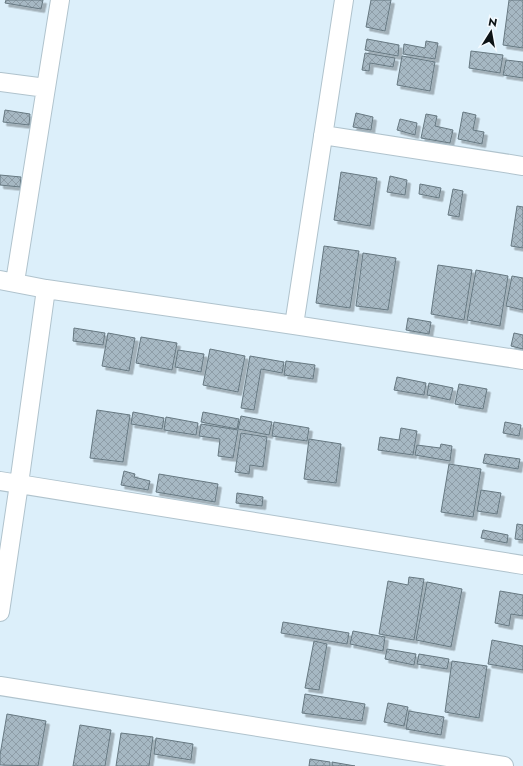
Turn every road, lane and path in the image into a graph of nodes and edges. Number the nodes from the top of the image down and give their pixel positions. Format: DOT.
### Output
graph roads {
  1 [pos="60,0"];
  2 [pos="344,0"];
  3 [pos="0,82"];
  4 [pos="46,88"];
  5 [pos="323,135"];
  6 [pos="523,166"];
  7 [pos="8,281"];
  8 [pos="46,289"];
  9 [pos="294,325"];
  10 [pos="523,360"];
  11 [pos="0,481"];
  12 [pos="19,484"];
  13 [pos="523,565"];
  14 [pos="0,612"];
  15 [pos="0,686"];
  16 [pos="504,766"];
  1 -- 4 [label="street"];
  2 -- 5 [label="street"];
  3 -- 4 [label="street"];
  4 -- 7 [label="street"];
  5 -- 6 [label="street"];
  5 -- 9 [label="street"];
  7 -- 8 [label="street"];
  8 -- 9 [label="street"];
  8 -- 12 [label="street"];
  9 -- 10 [label="street"];
  11 -- 12 [label="street"];
  12 -- 13 [label="street"];
  12 -- 14 [label="street"];
  15 -- 16 [label="street"];
}
